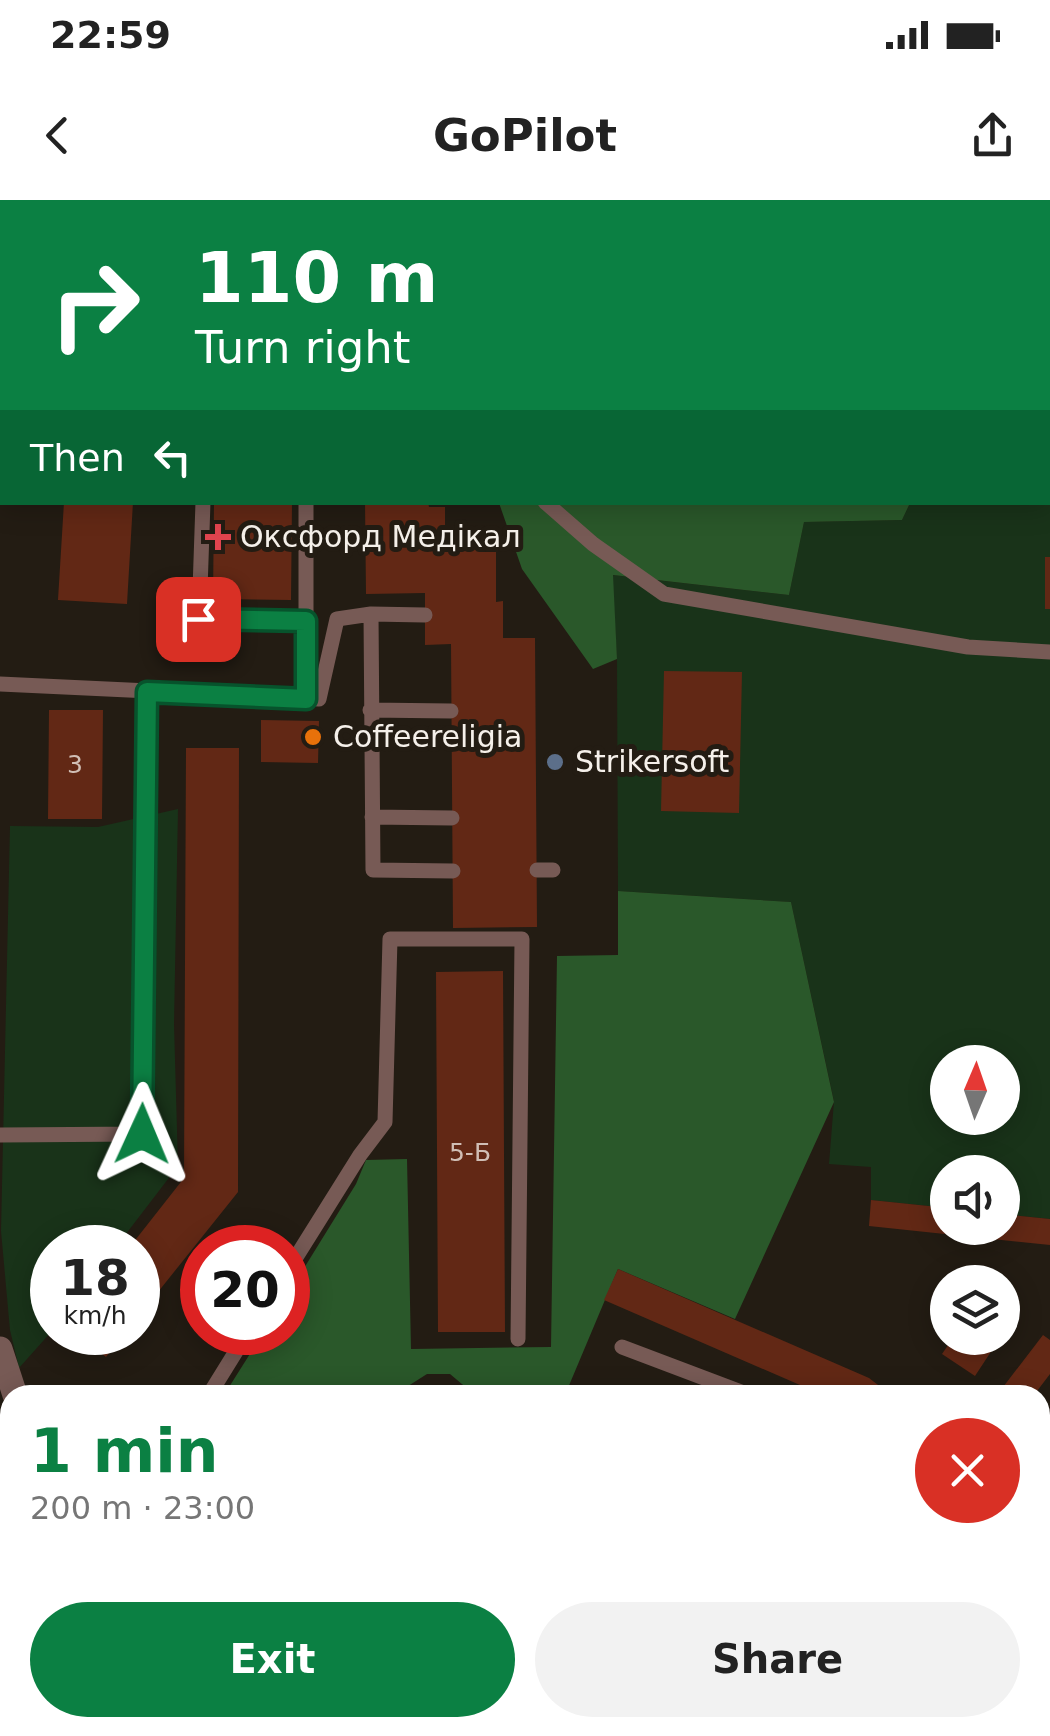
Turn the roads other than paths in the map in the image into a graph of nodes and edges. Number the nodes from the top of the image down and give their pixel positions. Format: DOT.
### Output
graph roads {
  1 [pos="203,505"];
  2 [pos="306,505"];
  3 [pos="548,505"];
  4 [pos="371,614"];
  5 [pos="425,615"];
  6 [pos="306,621"];
  7 [pos="1050,652"];
  8 [pos="0,684"];
  9 [pos="147,692"];
  10 [pos="306,699"];
  11 [pos="370,710"];
  12 [pos="452,712"];
  13 [pos="372,817"];
  14 [pos="452,818"];
  15 [pos="453,870"];
  16 [pos="0,1135"];
  17 [pos="310,1235"];
  18 [pos="518,1340"];
  19 [pos="622,1347"];
  20 [pos="0,1349"];
  21 [pos="234,1355"];
  22 [pos="12,1385"];
  23 [pos="215,1385"];
  24 [pos="723,1385"];
  1 -- 6 [label="lane"];
  2 -- 6 [label="lane"];
  3 -- 7 [label="lane"];
  4 -- 5 [label="lane"];
  4 -- 10 [label="lane"];
  4 -- 11 [label="lane"];
  6 -- 10 [label="lane"];
  8 -- 9 [label="lane"];
  9 -- 10 [label="lane"];
  9 -- 16 [label="lane"];
  11 -- 12 [label="lane"];
  11 -- 13 [label="lane"];
  13 -- 14 [label="lane"];
  13 -- 15 [label="lane"];
  17 -- 18 [label="lane"];
  19 -- 24 [label="lane"];
  20 -- 22 [label="street"];
  21 -- 23 [label="lane"];
}
